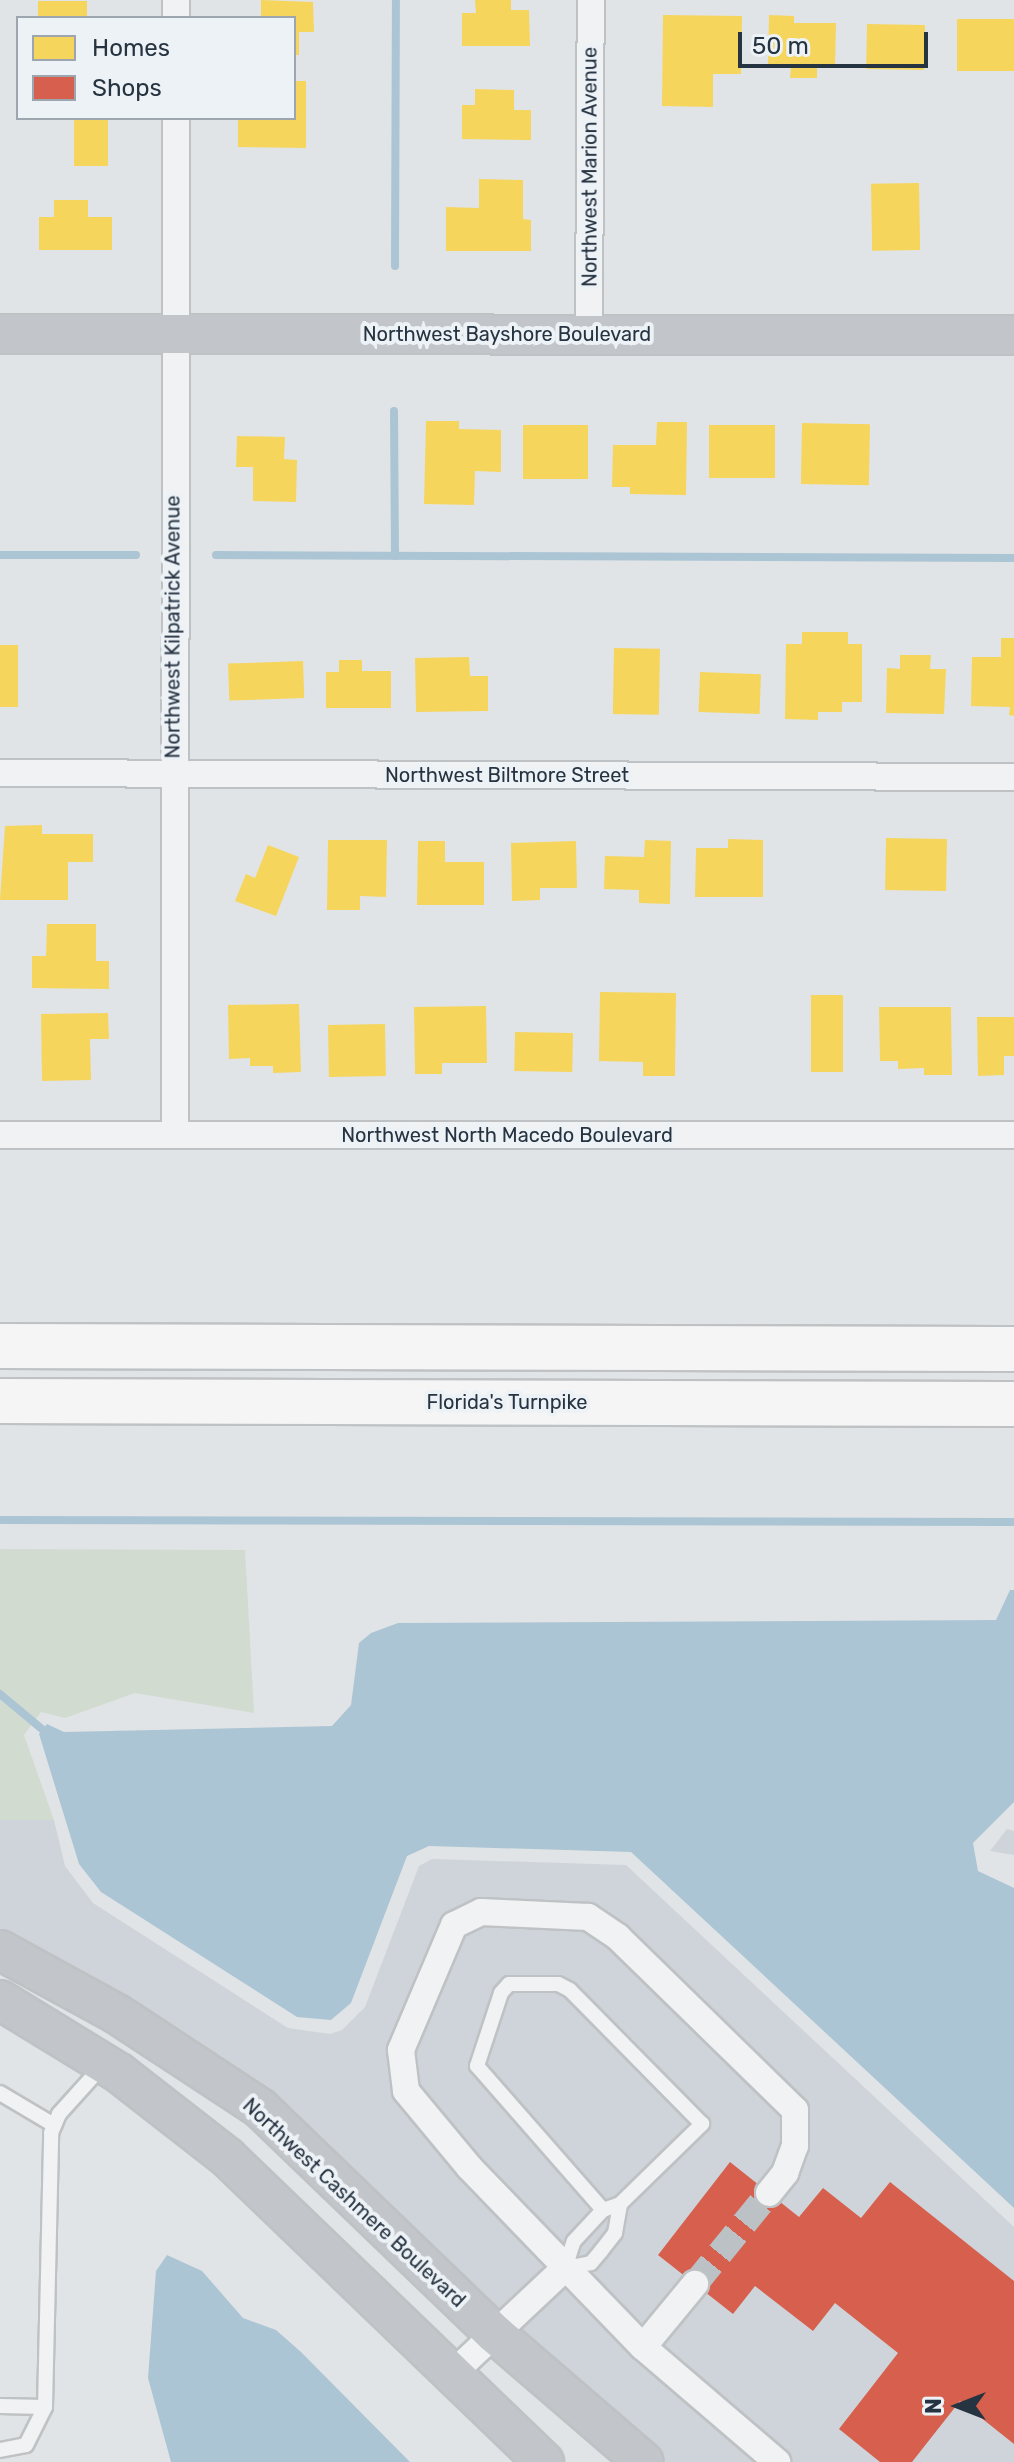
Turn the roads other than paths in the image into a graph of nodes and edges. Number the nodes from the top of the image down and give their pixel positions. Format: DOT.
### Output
graph roads {
  1 [pos="591,0"];
  2 [pos="176,120"];
  3 [pos="589,333"];
  4 [pos="0,334"];
  5 [pos="175,334"];
  6 [pos="1014,335"];
  7 [pos="0,773"];
  8 [pos="172,773"];
  9 [pos="1014,777"];
  10 [pos="0,1135"];
  11 [pos="175,1135"];
  12 [pos="1014,1135"];
  13 [pos="0,1346"];
  14 [pos="1014,1349"];
  15 [pos="0,1401"];
  16 [pos="1014,1404"];
  17 [pos="7,1977"];
  18 [pos="104,2064"];
  19 [pos="0,2093"];
  20 [pos="54,2125"];
  21 [pos="769,2193"];
  22 [pos="620,2204"];
  23 [pos="603,2210"];
  24 [pos="565,2268"];
  25 [pos="695,2284"];
  26 [pos="495,2334"];
  27 [pos="643,2347"];
  28 [pos="451,2375"];
  29 [pos="0,2406"];
  30 [pos="45,2407"];
  31 [pos="0,2450"];
  32 [pos="544,2462"];
  33 [pos="644,2462"];
  34 [pos="777,2462"];
  1 -- 3 [label="street, Northwest Marion Avenue"];
  2 -- 5 [label="street, Northwest Kilpatrick Avenue"];
  3 -- 5 [label="street, Northwest Bayshore Boulevard"];
  3 -- 6 [label="street, Northwest Bayshore Boulevard"];
  4 -- 5 [label="street, Northwest Bayshore Boulevard"];
  5 -- 8 [label="street, Northwest Kilpatrick Avenue"];
  7 -- 8 [label="street, Northwest Biltmore Street"];
  8 -- 9 [label="street, Northwest Biltmore Street"];
  8 -- 11 [label="street, Northwest Kilpatrick Avenue"];
  10 -- 11 [label="street, Northwest North Macedo Boulevard"];
  11 -- 12 [label="street, Northwest North Macedo Boulevard"];
  13 -- 14 [label="highway"];
  15 -- 16 [label="highway, Florida's Turnpike"];
  17 -- 18 [label="street, Northwest Cashmere Boulevard"];
  17 -- 26 [label="street, Northwest Cashmere Boulevard"];
  18 -- 20 [label="lane"];
  18 -- 28 [label="street, Northwest Cashmere Boulevard"];
  19 -- 20 [label="lane"];
  20 -- 30 [label="lane"];
  21 -- 24 [label="street"];
  22 -- 23 [label="lane"];
  22 -- 23 [label="lane"];
  22 -- 24 [label="lane"];
  23 -- 24 [label="lane"];
  24 -- 26 [label="street"];
  24 -- 27 [label="street"];
  25 -- 27 [label="street"];
  26 -- 28 [label="street"];
  26 -- 33 [label="street, Northwest Cashmere Boulevard"];
  27 -- 34 [label="street"];
  28 -- 32 [label="street, Northwest Cashmere Boulevard"];
  29 -- 30 [label="lane"];
  30 -- 31 [label="lane"];
}
